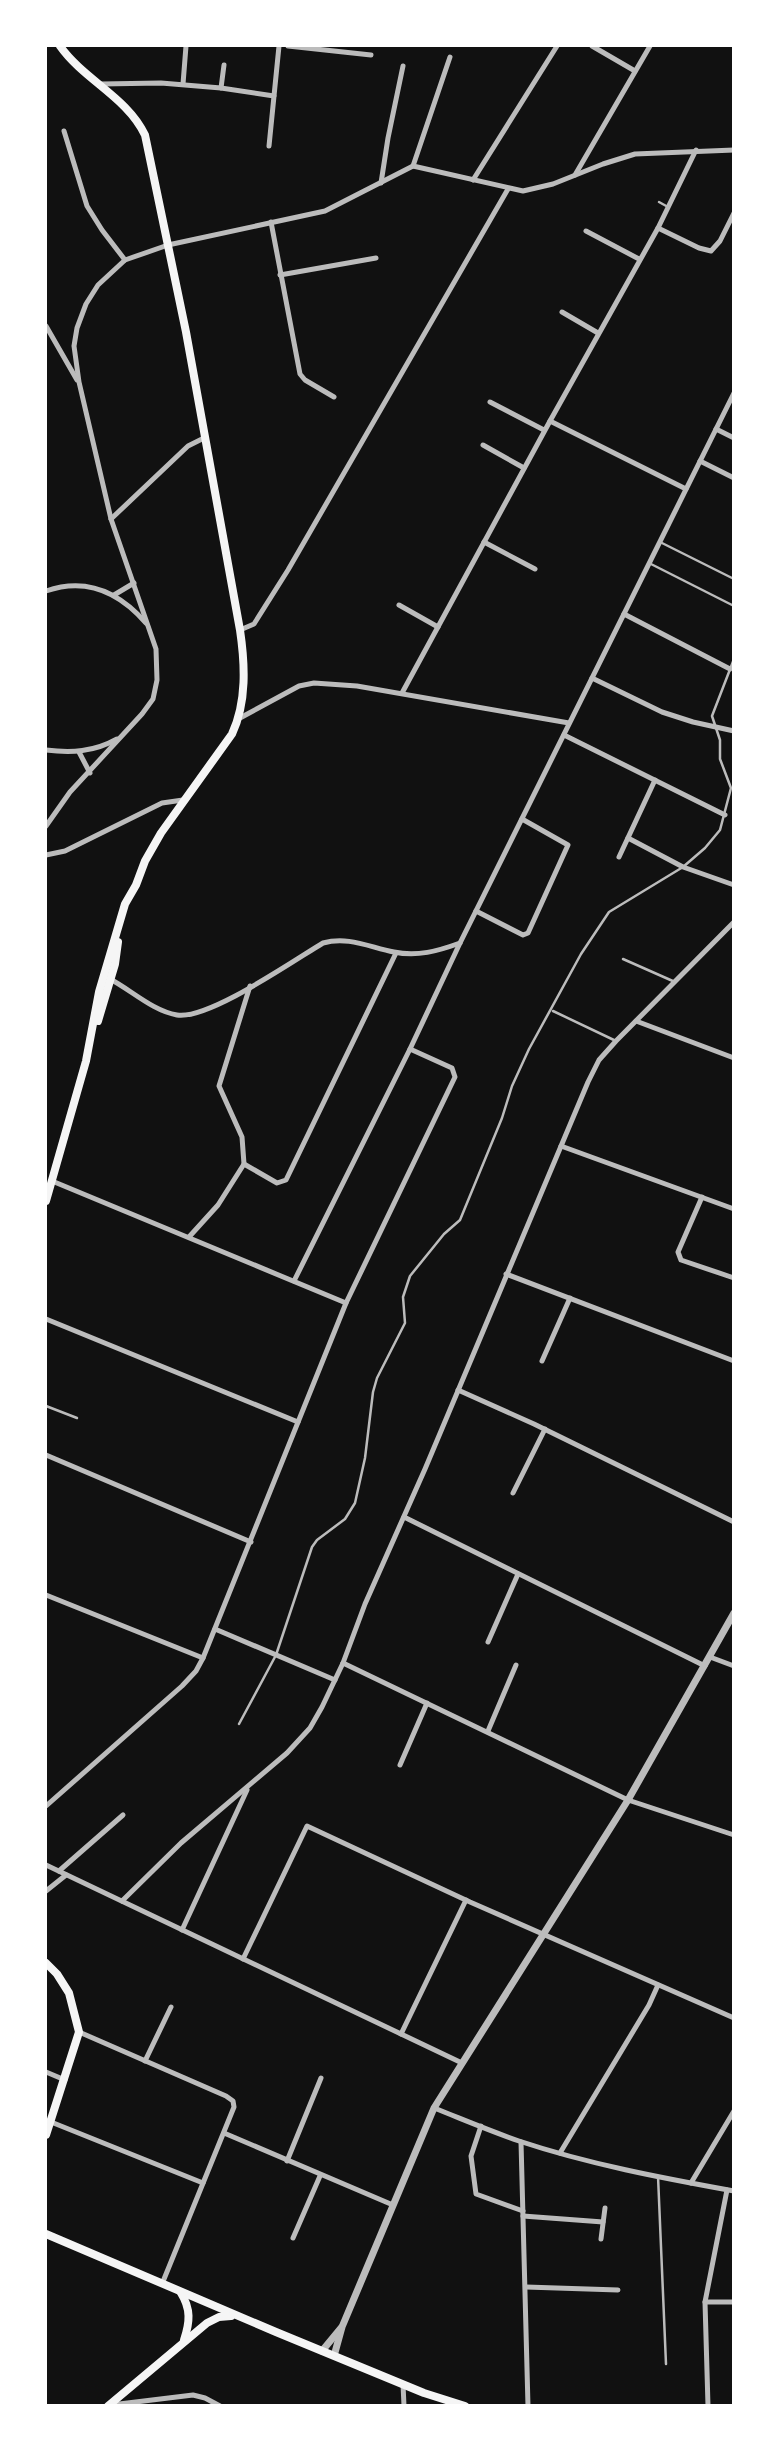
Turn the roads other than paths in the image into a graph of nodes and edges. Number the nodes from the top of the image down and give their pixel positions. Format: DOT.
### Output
graph roads {
  1 [pos="60,46"];
  2 [pos="186,46"];
  3 [pos="279,46"];
  4 [pos="288,46"];
  5 [pos="557,46"];
  6 [pos="592,46"];
  7 [pos="650,46"];
  8 [pos="371,55"];
  9 [pos="450,57"];
  10 [pos="224,65"];
  11 [pos="403,66"];
  12 [pos="635,71"];
  13 [pos="97,84"];
  14 [pos="183,84"];
  15 [pos="221,88"];
  16 [pos="274,96"];
  17 [pos="64,131"];
  18 [pos="269,146"];
  19 [pos="696,150"];
  20 [pos="733,150"];
  21 [pos="414,166"];
  22 [pos="575,175"];
  23 [pos="473,180"];
  24 [pos="381,183"];
  25 [pos="508,189"];
  26 [pos="659,202"];
  27 [pos="668,207"];
  28 [pos="733,213"];
  29 [pos="271,222"];
  30 [pos="658,228"];
  31 [pos="586,231"];
  32 [pos="168,245"];
  33 [pos="376,258"];
  34 [pos="639,259"];
  35 [pos="125,260"];
  36 [pos="280,275"];
  37 [pos="562,312"];
  38 [pos="46,326"];
  39 [pos="598,333"];
  40 [pos="79,382"];
  41 [pos="733,396"];
  42 [pos="334,397"];
  43 [pos="491,402"];
  44 [pos="550,421"];
  45 [pos="716,429"];
  46 [pos="544,430"];
  47 [pos="206,436"];
  48 [pos="733,438"];
  49 [pos="483,445"];
  50 [pos="700,461"];
  51 [pos="524,468"];
  52 [pos="733,478"];
  53 [pos="686,489"];
  54 [pos="111,519"];
  55 [pos="484,542"];
  56 [pos="660,542"];
  57 [pos="649,563"];
  58 [pos="535,569"];
  59 [pos="733,579"];
  60 [pos="134,583"];
  61 [pos="46,591"];
  62 [pos="114,594"];
  63 [pos="399,605"];
  64 [pos="733,606"];
  65 [pos="624,614"];
  66 [pos="148,625"];
  67 [pos="438,627"];
  68 [pos="240,630"];
  69 [pos="733,659"];
  70 [pos="730,669"];
  71 [pos="592,678"];
  72 [pos="402,693"];
  73 [pos="240,718"];
  74 [pos="569,723"];
  75 [pos="714,725"];
  76 [pos="733,731"];
  77 [pos="564,735"];
  78 [pos="120,738"];
  79 [pos="46,750"];
  80 [pos="79,752"];
  81 [pos="90,773"];
  82 [pos="655,780"];
  83 [pos="183,800"];
  84 [pos="725,815"];
  85 [pos="522,819"];
  86 [pos="46,826"];
  87 [pos="628,838"];
  88 [pos="46,855"];
  89 [pos="619,857"];
  90 [pos="683,867"];
  91 [pos="733,886"];
  92 [pos="476,911"];
  93 [pos="733,922"];
  94 [pos="460,943"];
  95 [pos="396,953"];
  96 [pos="623,959"];
  97 [pos="107,977"];
  98 [pos="675,982"];
  99 [pos="250,986"];
  100 [pos="552,1010"];
  101 [pos="636,1021"];
  102 [pos="617,1041"];
  103 [pos="410,1049"];
  104 [pos="733,1058"];
  105 [pos="561,1146"];
  106 [pos="244,1164"];
  107 [pos="52,1181"];
  108 [pos="702,1197"];
  109 [pos="46,1201"];
  110 [pos="733,1209"];
  111 [pos="189,1237"];
  112 [pos="506,1274"];
  113 [pos="733,1278"];
  114 [pos="294,1281"];
  115 [pos="570,1298"];
  116 [pos="346,1303"];
  117 [pos="46,1319"];
  118 [pos="542,1361"];
  119 [pos="733,1361"];
  120 [pos="458,1390"];
  121 [pos="46,1406"];
  122 [pos="77,1418"];
  123 [pos="298,1422"];
  124 [pos="545,1429"];
  125 [pos="46,1455"];
  126 [pos="513,1493"];
  127 [pos="404,1517"];
  128 [pos="733,1522"];
  129 [pos="251,1542"];
  130 [pos="518,1574"];
  131 [pos="46,1595"];
  132 [pos="733,1613"];
  133 [pos="215,1629"];
  134 [pos="488,1642"];
  135 [pos="276,1655"];
  136 [pos="710,1657"];
  137 [pos="203,1658"];
  138 [pos="343,1663"];
  139 [pos="516,1665"];
  140 [pos="733,1666"];
  141 [pos="705,1667"];
  142 [pos="335,1680"];
  143 [pos="427,1703"];
  144 [pos="239,1724"];
  145 [pos="488,1731"];
  146 [pos="400,1765"];
  147 [pos="248,1787"];
  148 [pos="628,1800"];
  149 [pos="46,1806"];
  150 [pos="123,1815"];
  151 [pos="733,1835"];
  152 [pos="46,1865"];
  153 [pos="59,1871"];
  154 [pos="66,1875"];
  155 [pos="46,1891"];
  156 [pos="466,1900"];
  157 [pos="122,1901"];
  158 [pos="182,1930"];
  159 [pos="544,1934"];
  160 [pos="243,1959"];
  161 [pos="46,1963"];
  162 [pos="658,1984"];
  163 [pos="170,2007"];
  164 [pos="733,2018"];
  165 [pos="79,2032"];
  166 [pos="401,2034"];
  167 [pos="145,2061"];
  168 [pos="462,2063"];
  169 [pos="46,2072"];
  170 [pos="321,2078"];
  171 [pos="65,2080"];
  172 [pos="434,2108"];
  173 [pos="733,2111"];
  174 [pos="51,2122"];
  175 [pos="481,2126"];
  176 [pos="224,2133"];
  177 [pos="46,2135"];
  178 [pos="521,2141"];
  179 [pos="560,2152"];
  180 [pos="287,2161"];
  181 [pos="320,2176"];
  182 [pos="658,2176"];
  183 [pos="203,2183"];
  184 [pos="691,2183"];
  185 [pos="730,2190"];
  186 [pos="393,2205"];
  187 [pos="605,2208"];
  188 [pos="523,2214"];
  189 [pos="603,2222"];
  190 [pos="46,2234"];
  191 [pos="293,2238"];
  192 [pos="601,2239"];
  193 [pos="162,2284"];
  194 [pos="526,2287"];
  195 [pos="618,2290"];
  196 [pos="181,2292"];
  197 [pos="705,2302"];
  198 [pos="733,2302"];
  199 [pos="238,2316"];
  200 [pos="342,2328"];
  201 [pos="184,2340"];
  202 [pos="322,2351"];
  203 [pos="334,2356"];
  204 [pos="666,2364"];
  205 [pos="403,2384"];
  206 [pos="108,2405"];
  207 [pos="220,2406"];
  208 [pos="404,2406"];
  209 [pos="465,2406"];
  210 [pos="528,2406"];
  211 [pos="708,2406"];
  1 -- 13 [label="main road"];
  2 -- 14 [label="street"];
  3 -- 16 [label="street"];
  4 -- 8 [label="street"];
  5 -- 23 [label="street"];
  6 -- 12 [label="street"];
  7 -- 12 [label="street"];
  9 -- 21 [label="street"];
  10 -- 15 [label="street"];
  11 -- 24 [label="street"];
  12 -- 22 [label="street"];
  13 -- 14 [label="street"];
  13 -- 32 [label="main road"];
  14 -- 15 [label="street"];
  15 -- 16 [label="street"];
  16 -- 18 [label="street"];
  17 -- 35 [label="street"];
  19 -- 20 [label="street"];
  19 -- 22 [label="street"];
  19 -- 27 [label="street"];
  21 -- 23 [label="street"];
  21 -- 24 [label="street"];
  22 -- 25 [label="street"];
  23 -- 25 [label="street"];
  24 -- 29 [label="street"];
  25 -- 68 [label="street"];
  26 -- 27 [label="lane"];
  27 -- 30 [label="street"];
  28 -- 30 [label="street"];
  29 -- 32 [label="street"];
  29 -- 36 [label="street"];
  30 -- 34 [label="street"];
  31 -- 34 [label="street"];
  32 -- 35 [label="street"];
  32 -- 47 [label="main road"];
  33 -- 36 [label="street"];
  34 -- 39 [label="street"];
  35 -- 40 [label="street"];
  36 -- 42 [label="street"];
  37 -- 39 [label="street"];
  38 -- 40 [label="street"];
  39 -- 44 [label="street"];
  40 -- 54 [label="street"];
  41 -- 45 [label="street"];
  43 -- 46 [label="street"];
  44 -- 46 [label="street"];
  44 -- 53 [label="street"];
  45 -- 48 [label="street"];
  45 -- 50 [label="street"];
  46 -- 51 [label="street"];
  47 -- 54 [label="street"];
  47 -- 68 [label="main road"];
  49 -- 51 [label="street"];
  50 -- 52 [label="street"];
  50 -- 53 [label="street"];
  51 -- 55 [label="street"];
  53 -- 56 [label="street"];
  54 -- 60 [label="street"];
  55 -- 58 [label="street"];
  55 -- 67 [label="street"];
  56 -- 57 [label="street"];
  56 -- 59 [label="lane"];
  57 -- 64 [label="lane"];
  57 -- 65 [label="street"];
  60 -- 62 [label="street"];
  60 -- 66 [label="street"];
  61 -- 62 [label="street"];
  62 -- 66 [label="street"];
  63 -- 67 [label="street"];
  65 -- 70 [label="street"];
  65 -- 71 [label="street"];
  66 -- 78 [label="street"];
  67 -- 72 [label="street"];
  68 -- 73 [label="main road"];
  69 -- 70 [label="lane"];
  70 -- 75 [label="lane"];
  71 -- 74 [label="street"];
  71 -- 75 [label="street"];
  72 -- 73 [label="street"];
  72 -- 74 [label="street"];
  73 -- 83 [label="main road"];
  74 -- 77 [label="street"];
  75 -- 76 [label="street"];
  75 -- 84 [label="lane"];
  77 -- 82 [label="street"];
  77 -- 85 [label="street"];
  78 -- 80 [label="street"];
  78 -- 81 [label="street"];
  79 -- 80 [label="street"];
  80 -- 81 [label="street"];
  81 -- 86 [label="street"];
  82 -- 84 [label="street"];
  82 -- 87 [label="street"];
  83 -- 88 [label="street"];
  83 -- 97 [label="main road"];
  84 -- 90 [label="lane"];
  85 -- 92 [label="street"];
  85 -- 92 [label="street"];
  87 -- 89 [label="street"];
  87 -- 90 [label="street"];
  90 -- 91 [label="street"];
  90 -- 100 [label="lane"];
  92 -- 94 [label="street"];
  93 -- 98 [label="street"];
  94 -- 95 [label="street"];
  94 -- 103 [label="street"];
  95 -- 99 [label="street"];
  95 -- 106 [label="street"];
  96 -- 98 [label="lane"];
  97 -- 99 [label="street"];
  97 -- 107 [label="main road"];
  98 -- 101 [label="street"];
  99 -- 106 [label="street"];
  100 -- 102 [label="lane"];
  100 -- 135 [label="lane"];
  101 -- 102 [label="street"];
  101 -- 104 [label="street"];
  102 -- 105 [label="street"];
  103 -- 114 [label="street"];
  103 -- 116 [label="street"];
  105 -- 108 [label="street"];
  105 -- 112 [label="street"];
  106 -- 111 [label="street"];
  107 -- 109 [label="main road"];
  107 -- 111 [label="street"];
  108 -- 110 [label="street"];
  108 -- 113 [label="street"];
  111 -- 114 [label="street"];
  112 -- 115 [label="street"];
  112 -- 120 [label="street"];
  114 -- 116 [label="street"];
  115 -- 118 [label="street"];
  115 -- 119 [label="street"];
  116 -- 123 [label="street"];
  117 -- 123 [label="street"];
  120 -- 124 [label="street"];
  120 -- 127 [label="street"];
  121 -- 122 [label="lane"];
  123 -- 129 [label="street"];
  124 -- 126 [label="street"];
  124 -- 128 [label="street"];
  125 -- 129 [label="street"];
  127 -- 130 [label="street"];
  127 -- 138 [label="street"];
  129 -- 133 [label="street"];
  130 -- 134 [label="street"];
  130 -- 141 [label="street"];
  131 -- 137 [label="street"];
  132 -- 136 [label="street"];
  133 -- 135 [label="street"];
  133 -- 137 [label="street"];
  135 -- 142 [label="street"];
  135 -- 144 [label="lane"];
  136 -- 140 [label="street"];
  136 -- 141 [label="street"];
  137 -- 149 [label="street"];
  138 -- 142 [label="street"];
  138 -- 143 [label="street"];
  139 -- 145 [label="street"];
  141 -- 148 [label="street"];
  142 -- 147 [label="street"];
  143 -- 145 [label="street"];
  143 -- 146 [label="street"];
  145 -- 148 [label="street"];
  147 -- 157 [label="street"];
  147 -- 158 [label="street"];
  148 -- 151 [label="street"];
  148 -- 159 [label="street"];
  150 -- 153 [label="street"];
  152 -- 153 [label="street"];
  153 -- 154 [label="street"];
  154 -- 155 [label="street"];
  154 -- 157 [label="street"];
  156 -- 159 [label="street"];
  156 -- 160 [label="street"];
  156 -- 166 [label="street"];
  157 -- 158 [label="street"];
  158 -- 160 [label="street"];
  159 -- 162 [label="street"];
  159 -- 168 [label="street"];
  160 -- 166 [label="street"];
  161 -- 165 [label="main road"];
  162 -- 164 [label="street"];
  162 -- 179 [label="street"];
  163 -- 167 [label="street"];
  165 -- 167 [label="street"];
  165 -- 171 [label="main road"];
  166 -- 168 [label="street"];
  167 -- 176 [label="street"];
  168 -- 172 [label="street"];
  169 -- 171 [label="street"];
  170 -- 180 [label="street"];
  171 -- 174 [label="main road"];
  172 -- 175 [label="street"];
  172 -- 186 [label="street"];
  173 -- 184 [label="street"];
  174 -- 177 [label="main road"];
  174 -- 183 [label="street"];
  175 -- 178 [label="street"];
  175 -- 188 [label="street"];
  176 -- 180 [label="street"];
  176 -- 183 [label="street"];
  178 -- 179 [label="street"];
  178 -- 188 [label="street"];
  179 -- 182 [label="street"];
  180 -- 181 [label="street"];
  181 -- 186 [label="street"];
  181 -- 191 [label="street"];
  182 -- 184 [label="street"];
  182 -- 204 [label="lane"];
  183 -- 193 [label="street"];
  184 -- 185 [label="street"];
  185 -- 197 [label="street"];
  186 -- 200 [label="street"];
  187 -- 189 [label="street"];
  188 -- 189 [label="street"];
  188 -- 194 [label="street"];
  189 -- 192 [label="street"];
  190 -- 193 [label="main road"];
  193 -- 196 [label="main road"];
  194 -- 195 [label="street"];
  194 -- 210 [label="street"];
  196 -- 199 [label="main road"];
  196 -- 201 [label="main road"];
  197 -- 198 [label="street"];
  197 -- 211 [label="street"];
  199 -- 201 [label="main road"];
  199 -- 202 [label="main road"];
  200 -- 202 [label="street"];
  200 -- 203 [label="street"];
  201 -- 206 [label="main road"];
  202 -- 203 [label="main road"];
  203 -- 205 [label="main road"];
  205 -- 208 [label="street"];
  205 -- 209 [label="main road"];
  206 -- 207 [label="street"];
}
